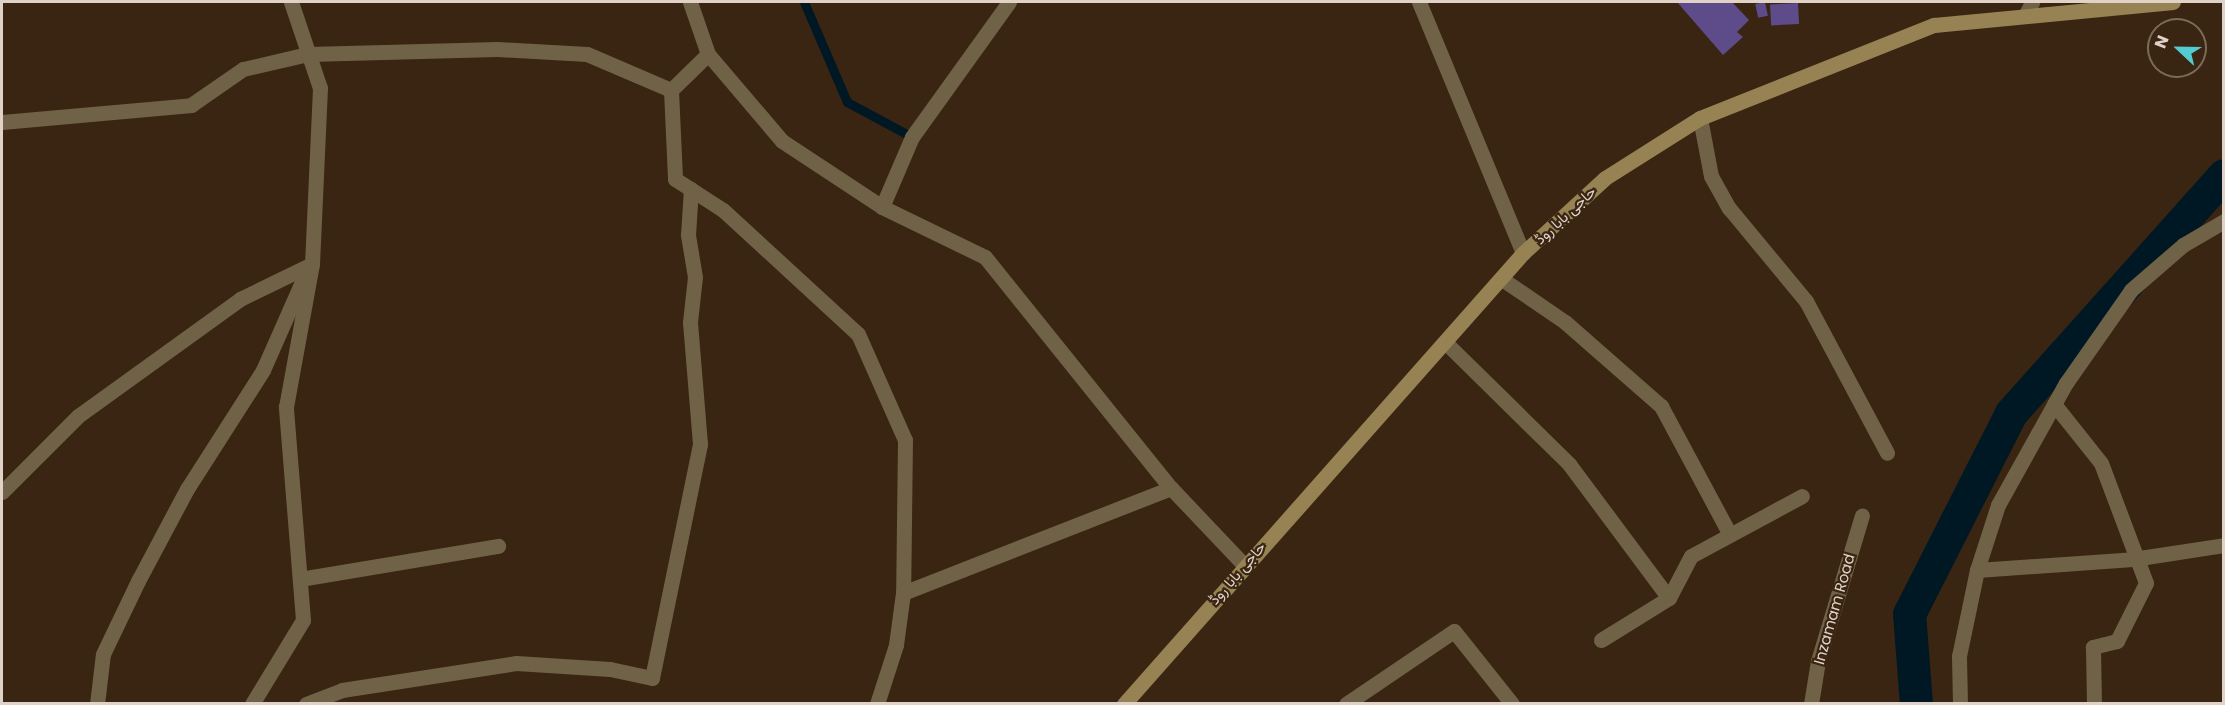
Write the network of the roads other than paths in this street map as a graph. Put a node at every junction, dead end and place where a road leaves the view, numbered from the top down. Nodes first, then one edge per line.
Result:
1 (291, 2) edge
2 (690, 2) edge
3 (1009, 2) edge
4 (1419, 2) edge
5 (2032, 2) edge
6 (2173, 2) edge
7 (2025, 16) junction
8 (308, 54) junction
9 (708, 54) junction
10 (671, 90) junction
11 (1700, 118) junction
12 (2, 122) edge
13 (691, 189) junction
14 (882, 207) junction
15 (2223, 221) edge
16 (1524, 253) junction
17 (312, 264) junction
18 (1502, 279) junction
19 (1446, 342) junction
20 (2054, 404) junction
21 (1887, 453) dead end
22 (1171, 488) junction
23 (2, 492) edge
24 (1802, 496) dead end
25 (1862, 515) dead end
26 (1728, 531) junction
27 (2223, 545) edge
28 (498, 546) dead end
29 (2133, 559) junction
30 (1243, 564) junction
31 (1977, 570) junction
32 (300, 579) junction
33 (903, 593) junction
34 (1669, 598) junction
35 (1601, 640) dead end
36 (97, 704) edge
37 (252, 704) edge
38 (306, 704) edge
39 (877, 704) edge
40 (1124, 704) edge
41 (1346, 704) edge
42 (1512, 704) edge
43 (1811, 704) edge
44 (1960, 704) edge
45 (2094, 704) edge

1 - 8 street
2 - 9 street
3 - 14 street
4 - 16 street
5 - 7 street
6 - 7 main road, حاجی بابا روڈ
7 - 11 main road, حاجی بابا روڈ
8 - 10 street
8 - 12 street
8 - 17 street
9 - 10 street
9 - 14 street
10 - 13 street
11 - 16 main road, حاجی بابا روڈ
11 - 21 street
13 - 33 street
13 - 38 street
14 - 22 street
15 - 20 street
16 - 18 main road, حاجی بابا روڈ
17 - 23 street
17 - 32 street
17 - 36 street
18 - 19 main road, حاجی بابا روڈ
18 - 26 street
19 - 30 main road, حاجی بابا روڈ
19 - 34 street
20 - 29 street
20 - 31 street
22 - 30 street
22 - 33 street
24 - 26 street
25 - 43 street, Inzamam Road
26 - 34 street
27 - 29 street
28 - 32 street
29 - 31 street
29 - 45 street
30 - 40 main road, حاجی بابا روڈ
31 - 44 street
32 - 37 street
33 - 39 street
34 - 35 street
41 - 42 street

